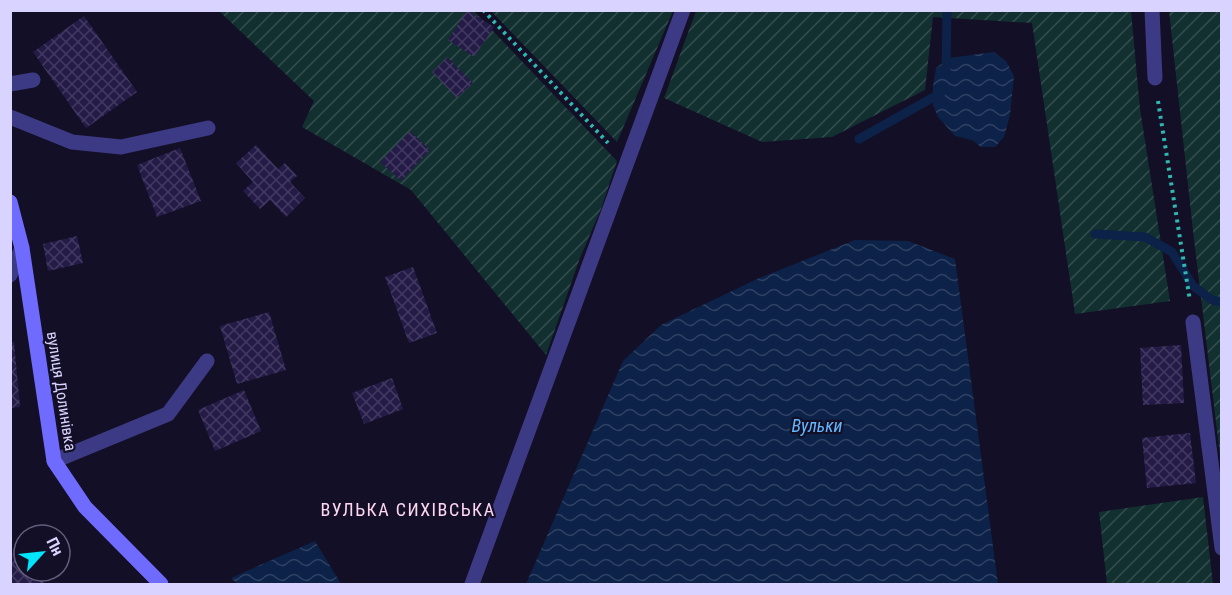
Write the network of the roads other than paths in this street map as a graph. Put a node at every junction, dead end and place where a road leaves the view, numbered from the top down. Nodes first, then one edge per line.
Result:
1 (682, 10) edge
2 (1152, 10) edge
3 (1155, 78) road end
4 (33, 80) dead end
5 (10, 84) edge
6 (10, 117) edge
7 (208, 128) dead end
8 (10, 202) edge
9 (22, 248) junction
10 (10, 275) edge
11 (1193, 322) road end
12 (207, 361) dead end
13 (54, 460) junction
14 (1221, 548) edge
15 (161, 585) edge
16 (472, 585) edge

1 - 16 lane
2 - 3 lane
4 - 5 lane
6 - 7 lane
8 - 9 street, вулиця Долинівка
9 - 10 lane
9 - 13 street, вулиця Долинівка
11 - 14 lane
12 - 13 lane
13 - 15 street, вулиця Долинівка

